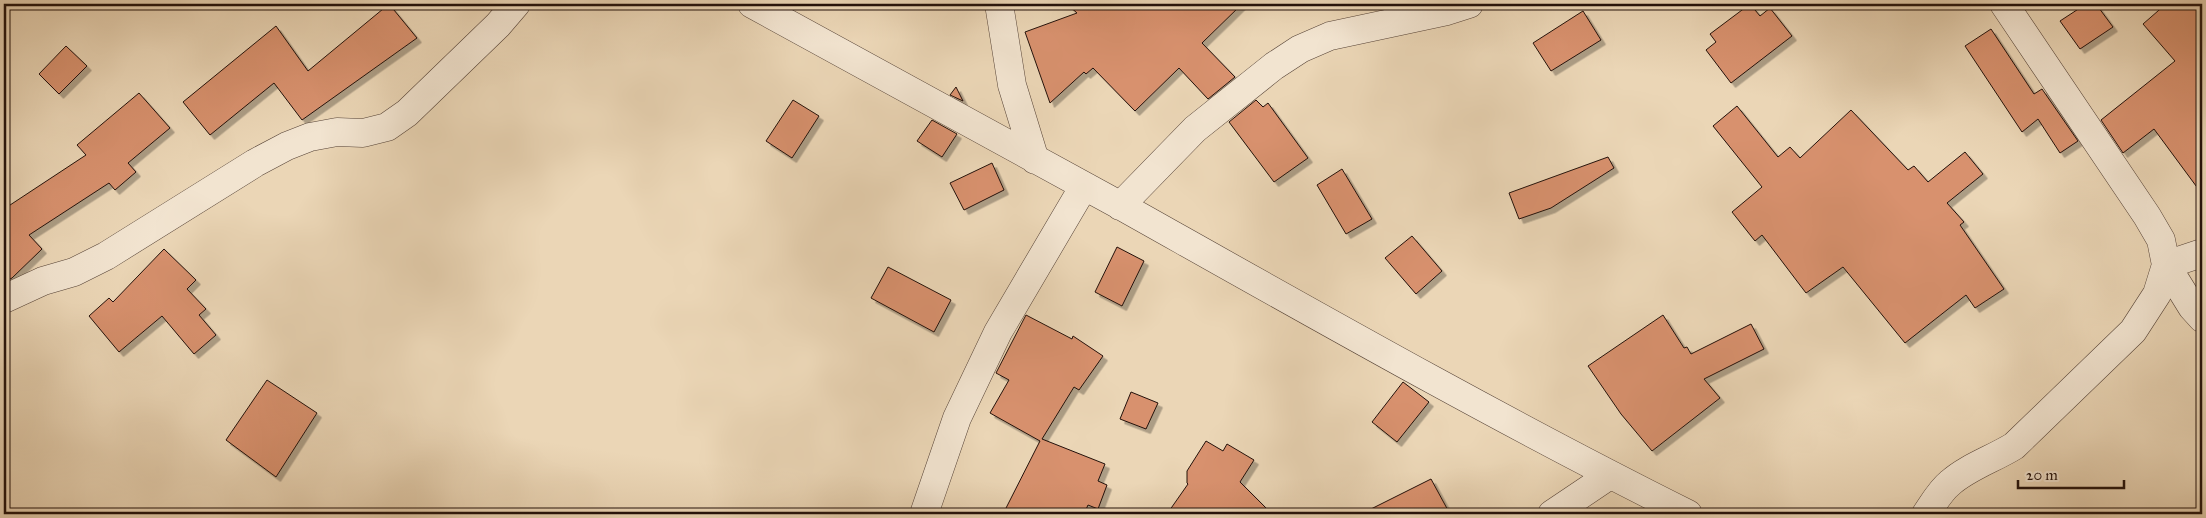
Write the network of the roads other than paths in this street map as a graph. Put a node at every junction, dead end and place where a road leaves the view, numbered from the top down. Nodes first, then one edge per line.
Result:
1 (516, 4) edge
2 (752, 4) edge
3 (999, 4) edge
4 (1469, 4) edge
5 (2004, 4) edge
6 (1035, 160) junction
7 (1084, 186) junction
8 (1120, 206) junction
9 (2202, 253) edge
10 (2166, 265) junction
11 (4, 299) edge
12 (2202, 318) edge
13 (1610, 475) junction
14 (924, 514) edge
15 (1552, 514) edge
16 (1688, 514) edge
17 (1926, 514) edge

1 - 11 street
2 - 6 street
3 - 6 street
4 - 8 street
5 - 10 street
6 - 7 street
7 - 8 street
7 - 14 street
8 - 13 street
9 - 10 street
10 - 12 street
10 - 17 street
13 - 15 street
13 - 16 street

